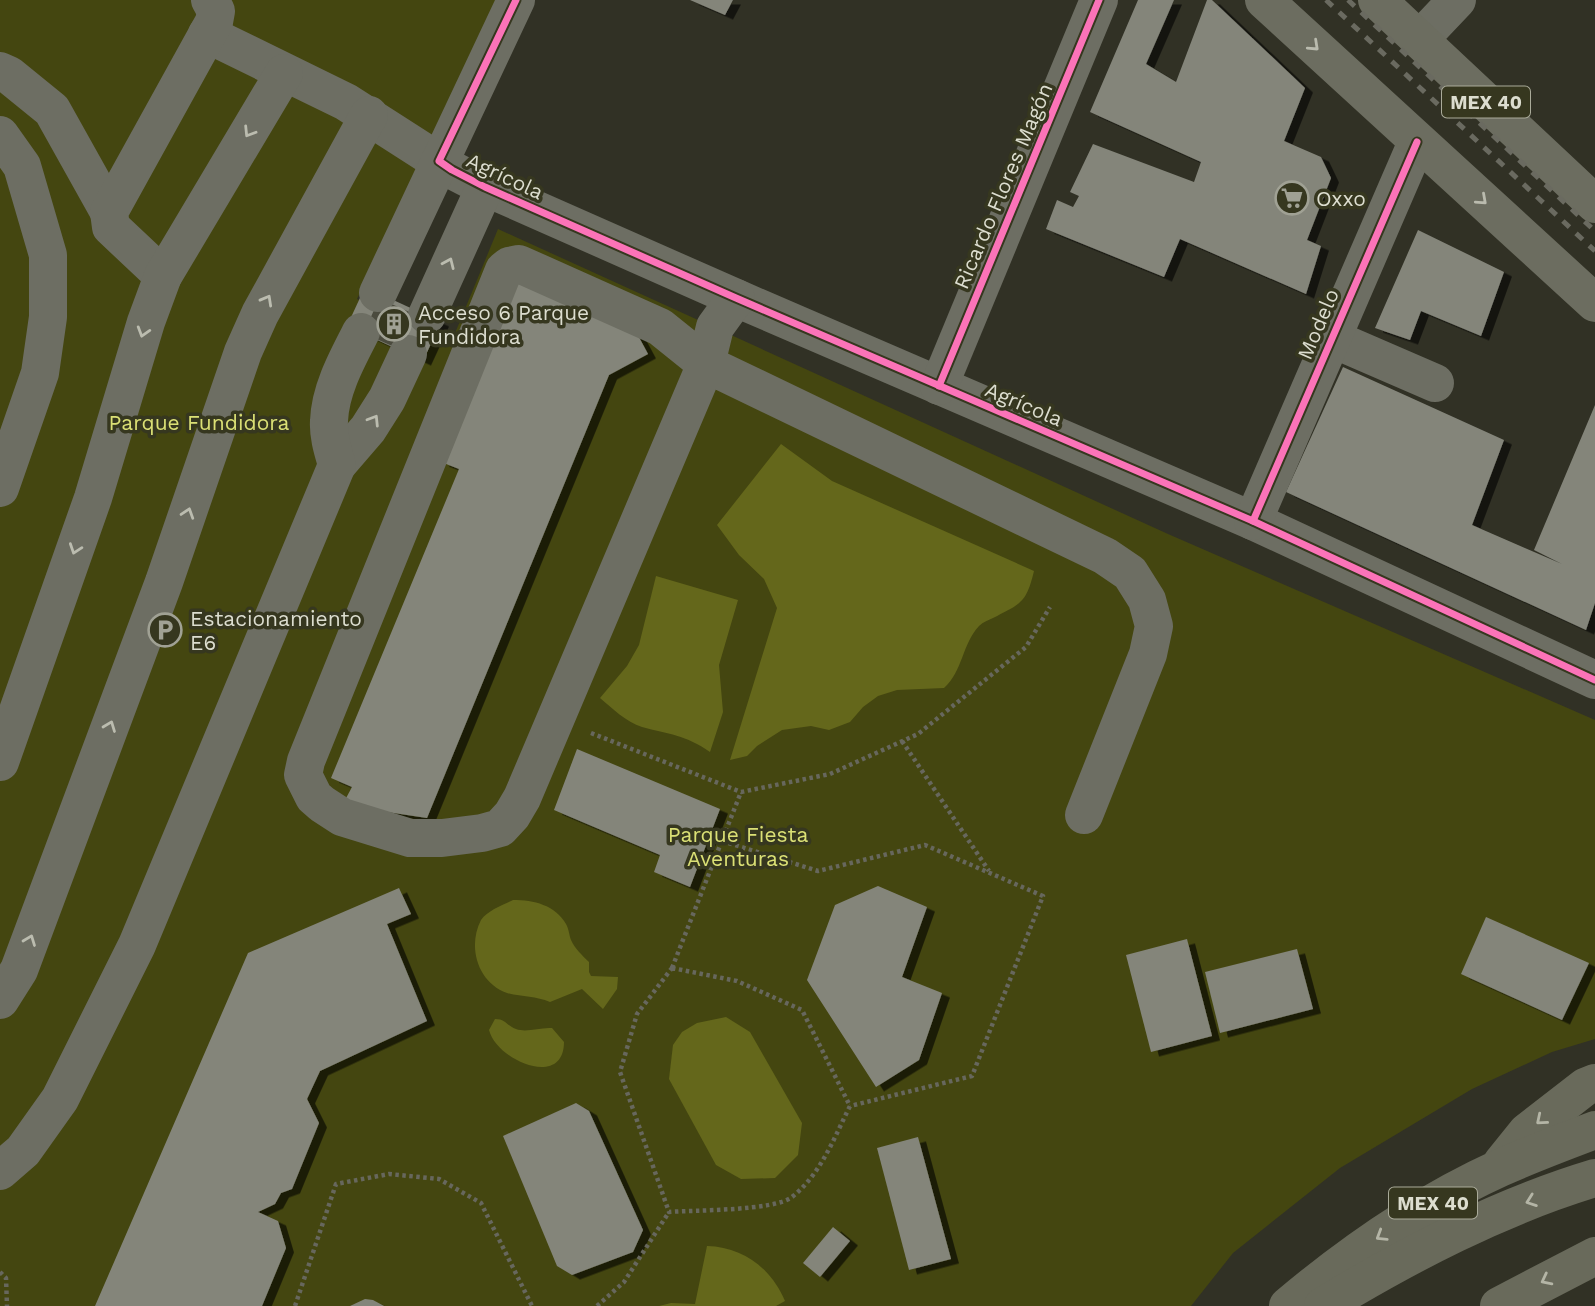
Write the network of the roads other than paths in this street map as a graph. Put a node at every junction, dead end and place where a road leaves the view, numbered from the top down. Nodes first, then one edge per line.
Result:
1 (516, 0) edge
2 (1100, 0) edge
3 (1264, 0) edge
4 (1377, 0) edge
5 (1457, 0) edge
6 (209, 17) edge
7 (1420, 39) junction
8 (0, 71) edge
9 (284, 73) junction
10 (369, 115) junction
11 (0, 135) edge
12 (1417, 142) junction
13 (458, 173) junction
14 (1595, 204) edge
15 (109, 212) junction
16 (163, 276) junction
17 (736, 299) junction
18 (1595, 303) edge
19 (1331, 338) junction
20 (383, 342) tunnel mouth
21 (706, 364) junction
22 (1435, 383) dead end
23 (939, 386) junction
24 (0, 488) edge
25 (1253, 521) junction
26 (1595, 680) edge
27 (0, 762) edge
28 (1084, 815) dead end
29 (0, 1000) edge
30 (1595, 1083) edge
31 (1595, 1130) edge
32 (1498, 1169) junction
33 (0, 1171) edge
34 (1595, 1178) edge
35 (1595, 1256) edge
36 (1288, 1306) edge
37 (1324, 1306) edge
38 (1499, 1306) edge

1 - 13 street
2 - 23 street, Ricardo Flores Magón
3 -> 12 main road
4 - 7 main road, MEX 40
5 - 7 street
6 - 9 street, Agrícola
6 - 15 street
7 - 14 main road, MEX 40
8 - 15 street
9 - 10 street, Agrícola
9 -> 16 street
10 - 13 street, Agrícola
29 -> 10 street
11 - 24 street
12 -> 18 main road
12 - 19 street, Modelo
13 -> 13 street
13 - 17 street, Agrícola
15 - 16 street
16 -> 27 street
17 - 21 street
17 - 23 street, Agrícola
19 - 22 street
19 - 25 street, Modelo
20 - 33 street
21 - 21 street
21 - 28 street
23 - 25 street, Agrícola
25 - 26 street, Agrícola
30 -> 32 highway
31 - 32 highway, MEX 40
32 -> 36 highway, MEX 40
34 -> 37 highway
35 -> 38 highway

